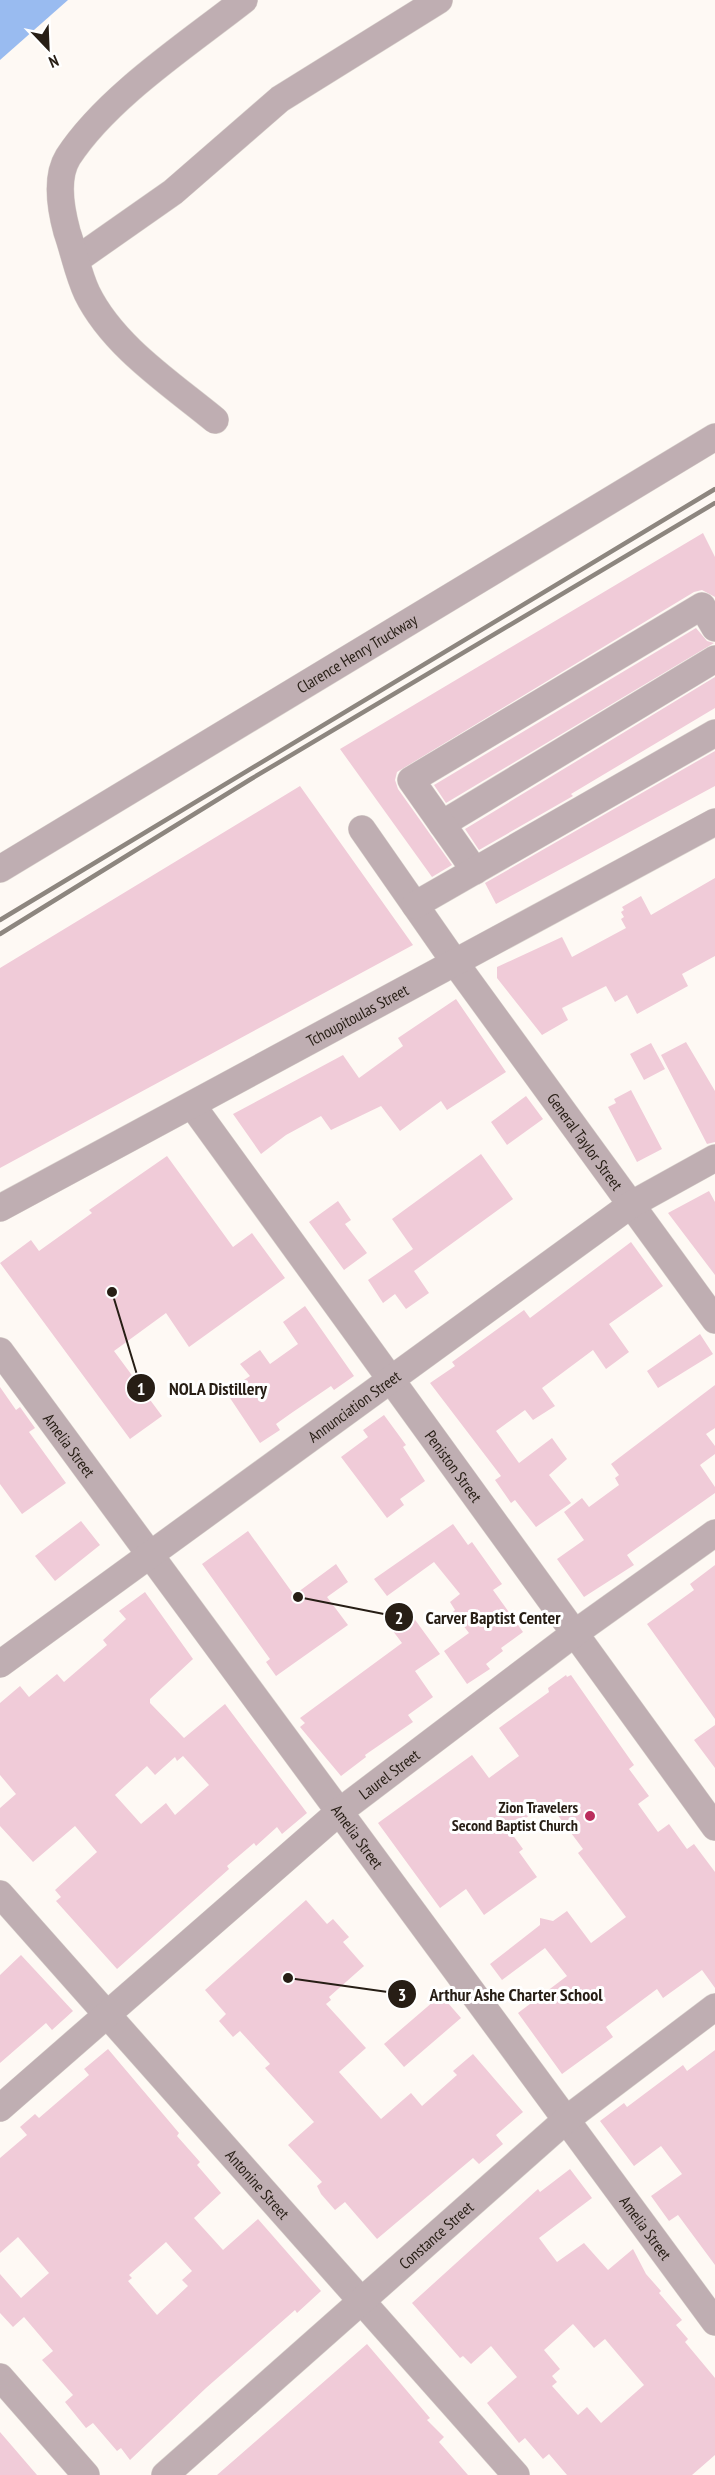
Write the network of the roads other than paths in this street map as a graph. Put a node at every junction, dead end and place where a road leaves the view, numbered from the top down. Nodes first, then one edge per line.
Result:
1 (244, 0) edge
2 (439, 0) edge
3 (76, 260) junction
4 (215, 420) dead end
5 (715, 437) edge
6 (715, 628) edge
7 (715, 658) edge
8 (715, 733) edge
9 (715, 822) edge
10 (442, 824) junction
11 (362, 829) dead end
12 (0, 868) edge
13 (475, 871) junction
14 (415, 905) junction
15 (456, 964) junction
16 (192, 1105) junction
17 (715, 1158) edge
18 (632, 1204) junction
19 (0, 1208) edge
20 (715, 1320) edge
21 (0, 1351) edge
22 (390, 1380) junction
23 (715, 1533) edge
24 (147, 1555) junction
25 (575, 1633) junction
26 (0, 1664) edge
27 (339, 1812) junction
28 (715, 1827) edge
29 (0, 1894) edge
30 (715, 2007) edge
31 (107, 2015) junction
32 (0, 2108) edge
33 (567, 2119) junction
34 (361, 2301) junction
35 (715, 2322) edge
36 (0, 2377) edge
37 (86, 2475) edge
38 (165, 2475) edge
39 (516, 2475) edge

1 - 3 street
2 - 3 street
3 - 4 street
5 - 12 street, Clarence Henry Truckway
6 - 10 street
7 - 10 street
8 - 13 street
9 - 15 street, Tchoupitoulas Street
10 - 13 street
11 - 14 street, General Taylor Street
13 - 14 street
14 - 15 street, General Taylor Street
15 - 16 street, Tchoupitoulas Street
15 - 18 street, General Taylor Street
16 - 19 street, Tchoupitoulas Street
16 - 22 street, Peniston Street
17 - 18 street, Annunciation Street
18 - 20 street, General Taylor Street
18 - 22 street, Annunciation Street
21 - 24 street, Amelia Street
22 - 24 street, Annunciation Street
22 - 25 street, Peniston Street
23 - 25 street, Laurel Street
24 - 26 street, Annunciation Street
24 - 27 street, Amelia Street
25 - 27 street, Laurel Street
25 - 28 street, Peniston Street
27 - 31 street, Laurel Street
27 - 33 street, Amelia Street
29 - 31 street, Antonine Street
30 - 33 street, Constance Street
31 - 32 street, Laurel Street
31 - 34 street, Antonine Street
33 - 34 street, Constance Street
33 - 35 street, Amelia Street
34 - 38 street, Constance Street
34 - 39 street, Antonine Street
36 - 37 street

